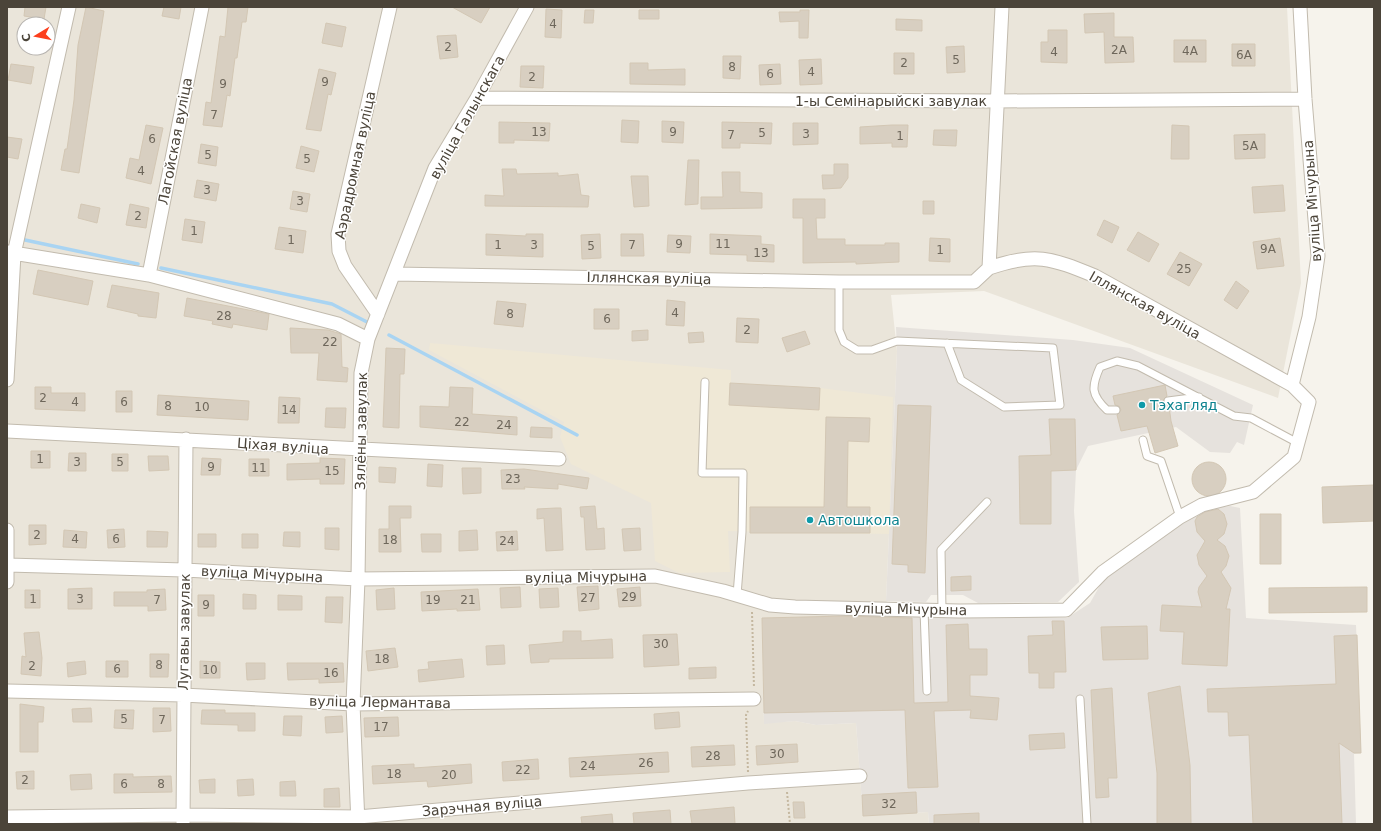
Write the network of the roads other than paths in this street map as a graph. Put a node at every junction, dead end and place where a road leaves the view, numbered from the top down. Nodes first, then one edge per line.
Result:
1 (69, 7) edge
2 (202, 7) edge
3 (390, 7) edge
4 (527, 7) edge
5 (1002, 7) edge
6 (1300, 7) edge
7 (477, 98) junction
8 (1305, 99) junction
9 (997, 101) junction
10 (11, 253) edge
11 (989, 268) junction
12 (394, 274) junction
13 (149, 275) junction
14 (839, 282) junction
15 (378, 314) junction
16 (368, 339) junction
17 (947, 343) junction
18 (7, 377) edge
19 (7, 380) edge
20 (705, 382) dead end
21 (1292, 385) junction
22 (1200, 397) junction
23 (1168, 400) dead end
24 (1116, 410) dead end
25 (7, 431) edge
26 (186, 439) junction
27 (1143, 440) dead end
28 (1298, 443) junction
29 (360, 451) junction
30 (559, 459) dead end
31 (987, 502) dead end
32 (1180, 517) junction
33 (7, 530) edge
34 (8, 566) edge
35 (184, 570) junction
36 (358, 579) junction
37 (7, 582) edge
38 (737, 596) junction
39 (924, 610) junction
40 (942, 610) junction
41 (7, 690) edge
42 (927, 690) dead end
43 (183, 695) junction
44 (1080, 699) dead end
45 (754, 700) dead end
46 (353, 704) junction
47 (860, 776) dead end
48 (7, 817) edge
49 (183, 820) edge
50 (358, 821) edge
51 (1087, 824) edge

1 - 10 street
2 - 13 street, Лагойская вуліца
3 - 15 street, Аэрадромная вуліца
4 - 7 street, вуліца Галынскага
5 - 9 street
6 - 8 street, вуліца Мічурына
7 - 9 street, 1-ы Семінарыйскі завулак
7 - 12 street, вуліца Галынскага
8 - 9 street, 1-ы Семінарыйскі завулак
8 - 21 street, вуліца Мічурына
9 - 11 street
10 - 13 street
10 - 18 street
11 - 14 street, Іллянская вуліца
11 - 21 street, Іллянская вуліца
12 - 14 street, Іллянская вуліца
12 - 15 street
13 - 16 street
14 - 17 lane
15 - 16 street
16 - 29 street, Зялёны завулак
17 - 17 lane
18 - 19 street
20 - 38 lane
21 - 28 street, вуліца Мічурына
22 - 23 lane
22 - 24 lane
22 - 28 lane
25 - 26 street, Ціхая вуліца
26 - 29 street, Ціхая вуліца
26 - 35 street, Лугавы завулак
27 - 32 lane
28 - 32 street, вуліца Мічурына
29 - 30 street, Ціхая вуліца
29 - 36 street, Зялёны завулак
31 - 40 lane
32 - 40 street, вуліца Мічурына
33 - 34 street
34 - 35 street, вуліца Мічурына
34 - 37 street
35 - 36 street, вуліца Мічурына
35 - 43 street, Лугавы завулак
36 - 38 street, вуліца Мічурына
36 - 46 street, Зялёны завулак
38 - 39 street, вуліца Мічурына
39 - 40 street, вуліца Мічурына
39 - 42 lane
41 - 43 street, вуліца Лермантава
43 - 46 street, вуліца Лермантава
43 - 49 street, Лугавы завулак
44 - 51 lane
45 - 46 street, вуліца Лермантава
46 - 50 street, Зялёны завулак
47 - 50 street, Зарэчная вуліца
48 - 49 street, Зарэчная вуліца
49 - 50 street, Зарэчная вуліца

